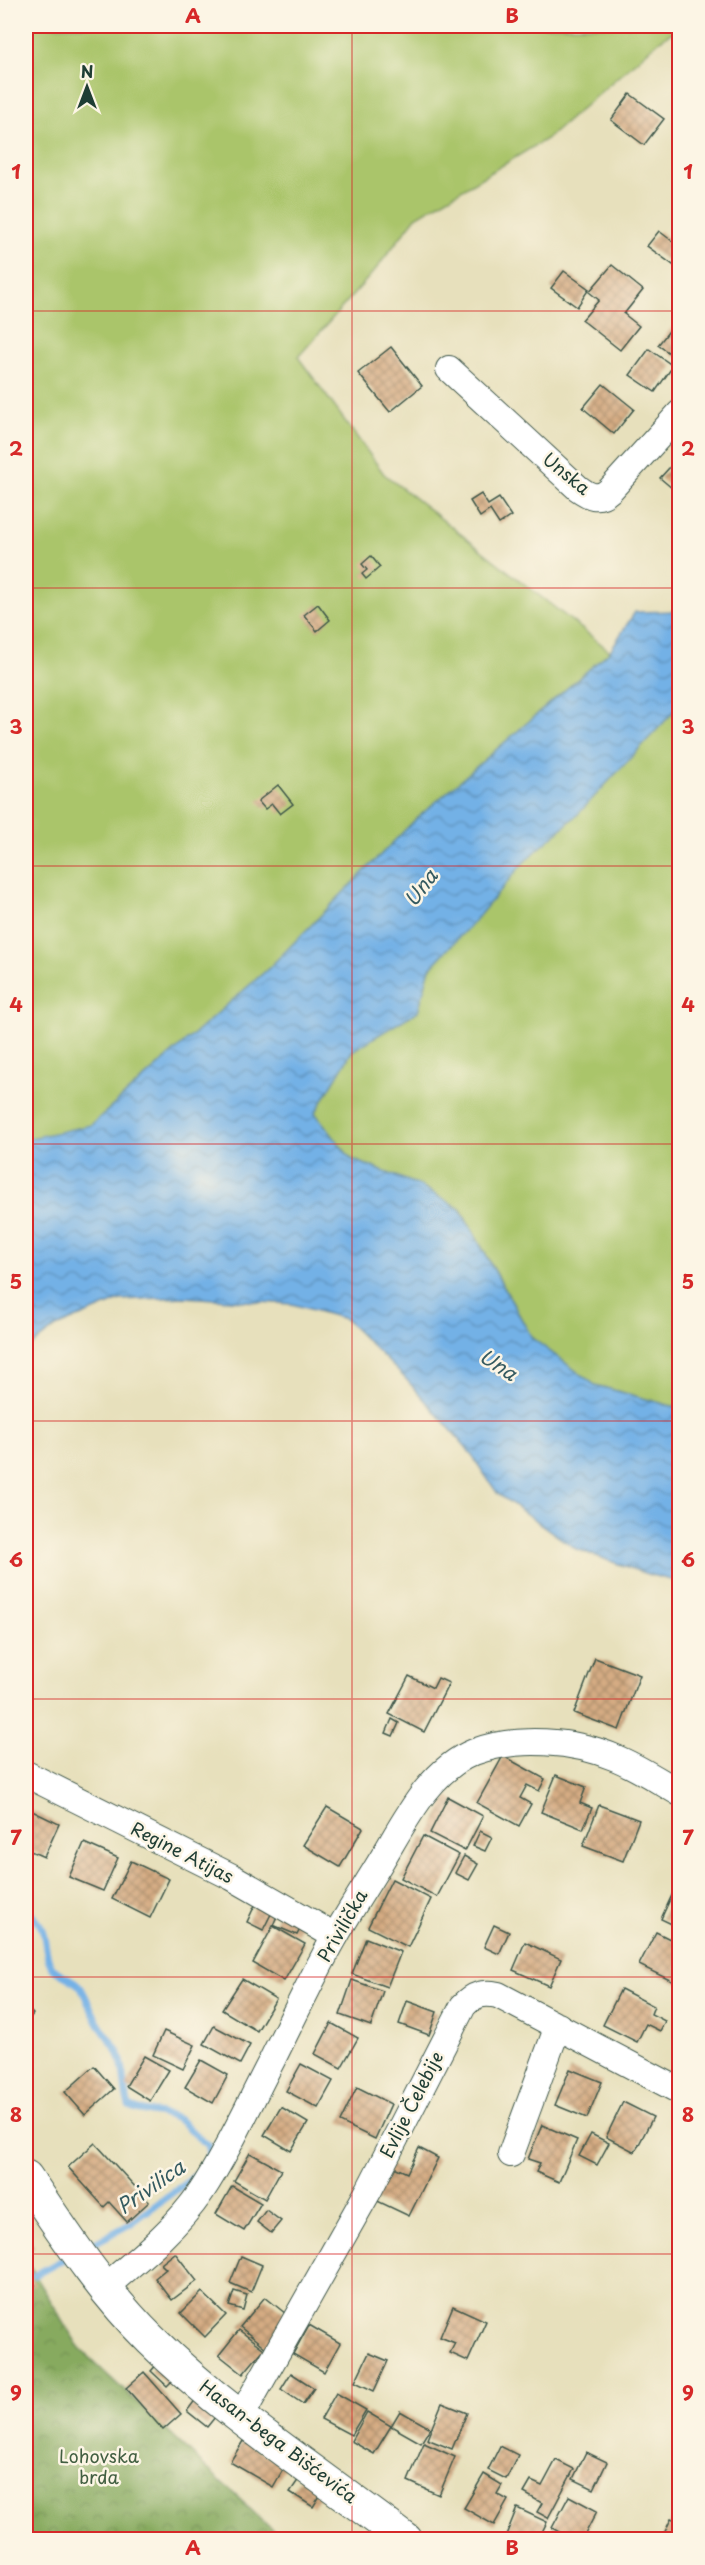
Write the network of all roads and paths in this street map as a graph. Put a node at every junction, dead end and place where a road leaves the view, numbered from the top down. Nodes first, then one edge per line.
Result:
1 (449, 369) dead end
2 (680, 413) edge
3 (26, 1774) edge
4 (680, 1793) edge
5 (335, 1936) junction
6 (558, 2026) junction
7 (680, 2091) edge
8 (512, 2154) dead end
9 (26, 2176) edge
10 (104, 2288) junction
11 (240, 2418) junction
12 (406, 2540) edge

1 - 2 street, Unska
3 - 5 street, Regine Atijas
4 - 5 street, Privilička
5 - 10 street, Privilička
6 - 7 street, Evlije Čelebije
6 - 8 street
6 - 11 street, Evlije Čelebije
9 - 10 street, Hasan-bega Bišćevića
10 - 11 street, Hasan-bega Bišćevića
11 - 12 street, Hasan-bega Bišćevića

